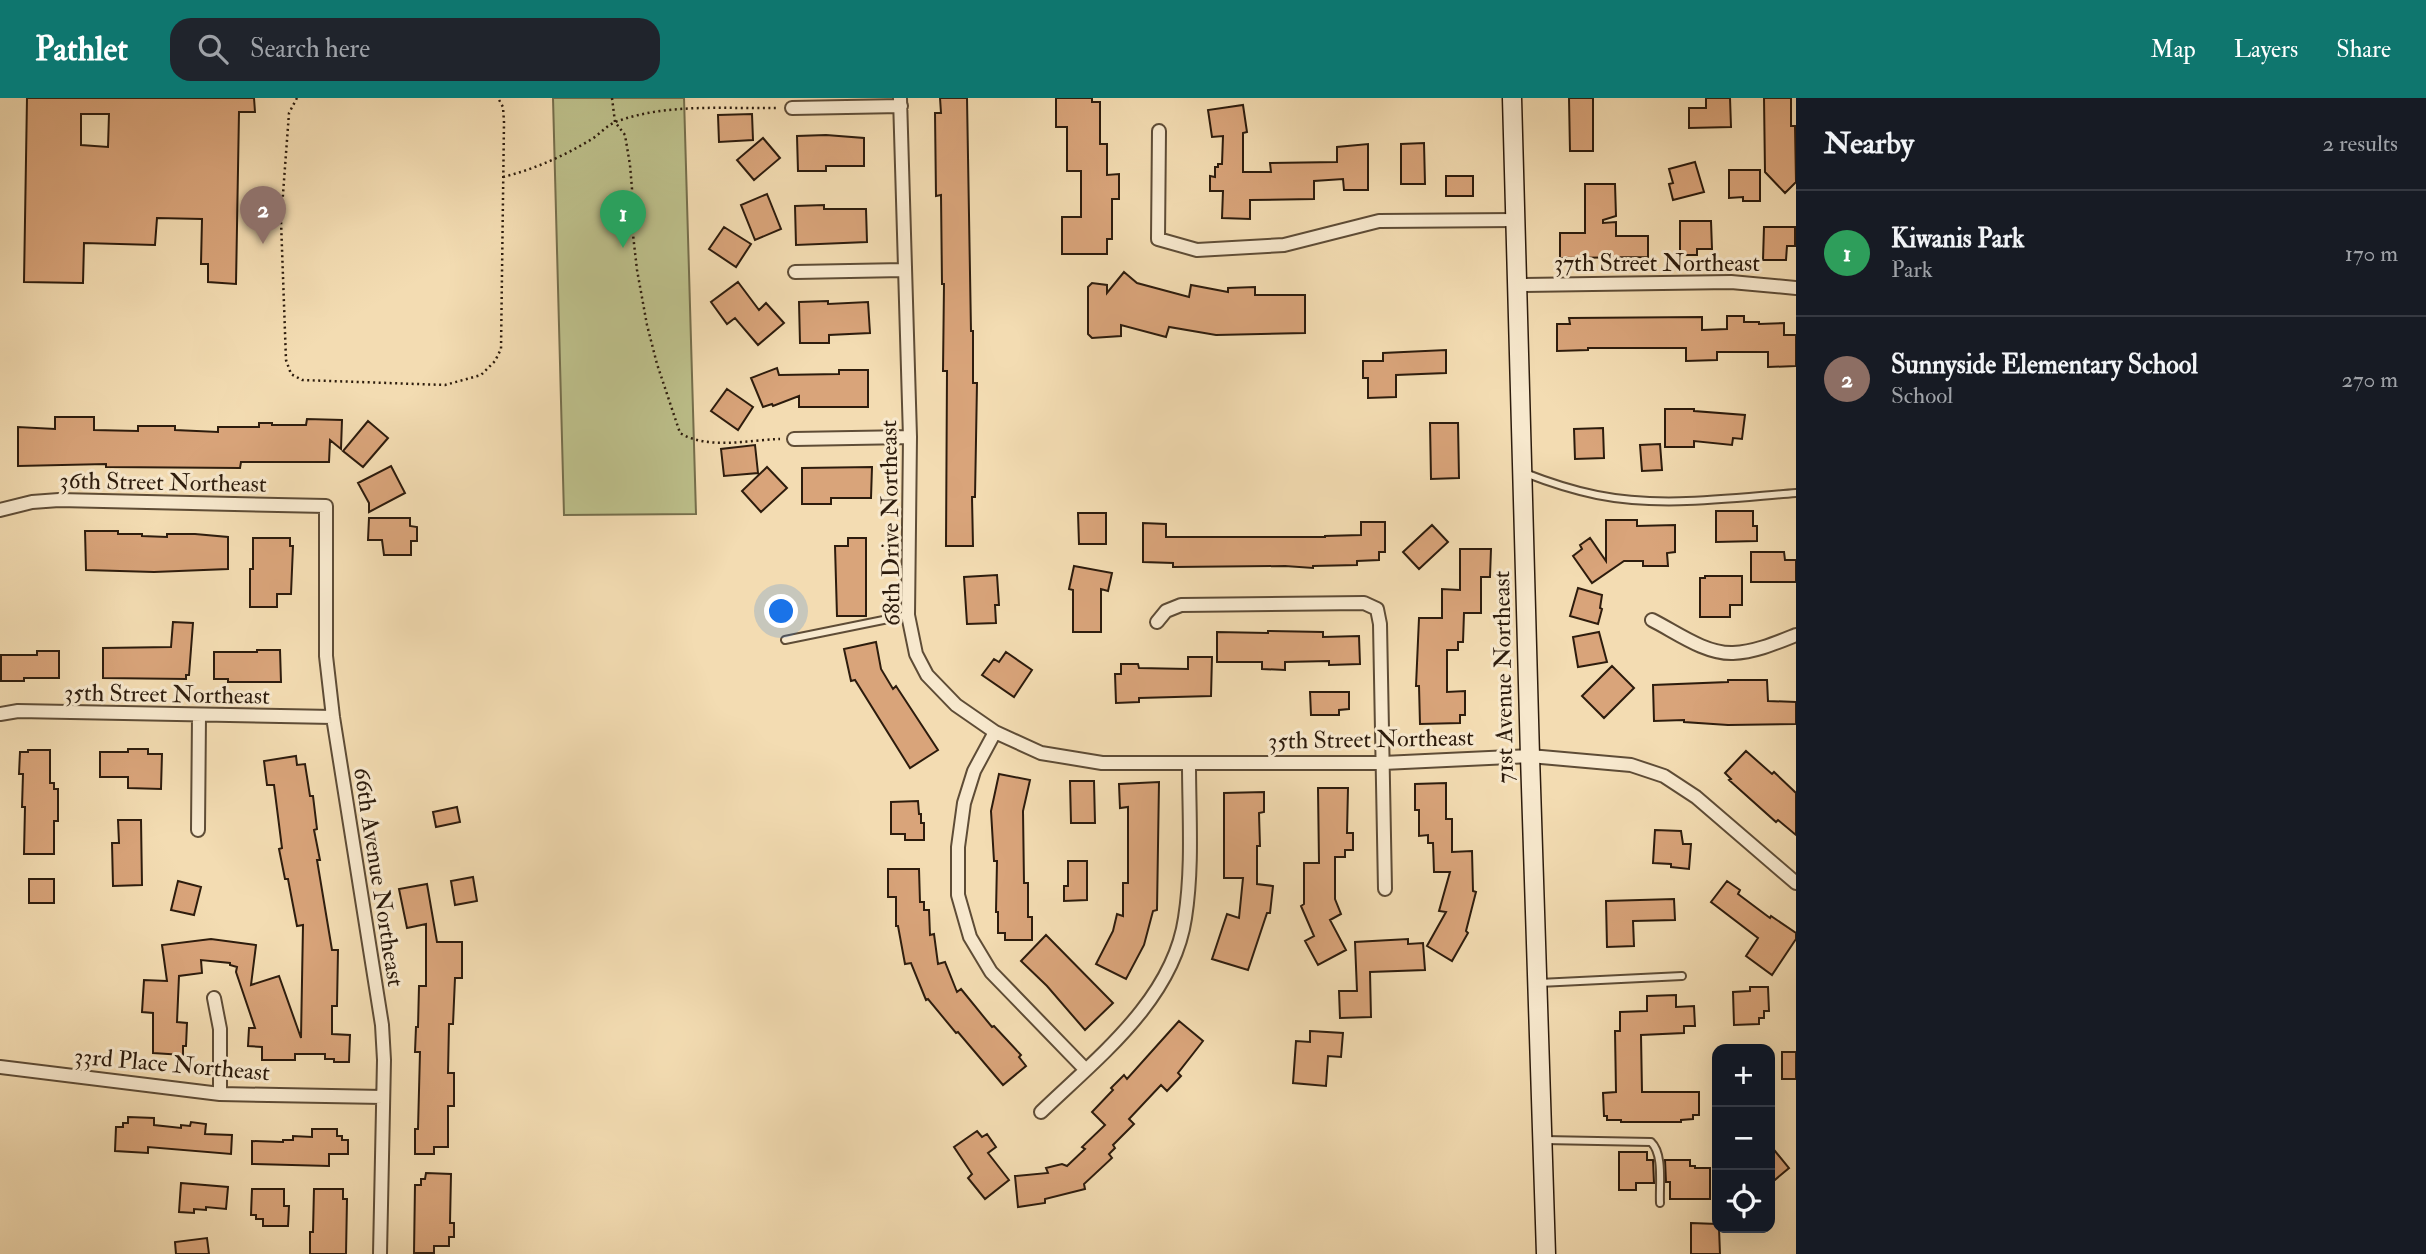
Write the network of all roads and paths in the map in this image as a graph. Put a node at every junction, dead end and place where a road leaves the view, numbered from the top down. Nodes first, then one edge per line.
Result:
1 (298, 98) edge
2 (498, 98) edge
3 (612, 98) edge
4 (1512, 98) edge
5 (900, 102) edge
6 (792, 108) joint
7 (615, 122) junction
8 (1159, 131) dead end
9 (503, 177) junction
10 (1516, 220) junction
11 (904, 270) junction
12 (795, 272) dead end
13 (1518, 285) junction
14 (1796, 288) edge
15 (910, 437) junction
16 (794, 439) joint
17 (1523, 473) junction
18 (1796, 493) edge
19 (326, 506) joint
20 (0, 510) edge
21 (908, 615) junction
22 (1652, 620) dead end
23 (1157, 622) dead end
24 (1796, 635) edge
25 (785, 640) dead end
26 (0, 714) edge
27 (199, 716) junction
28 (333, 717) junction
29 (995, 732) junction
30 (1530, 756) junction
31 (1189, 763) junction
32 (1383, 763) junction
33 (198, 830) dead end
34 (1796, 883) edge
35 (1385, 889) dead end
36 (1682, 976) dead end
37 (1537, 983) junction
38 (214, 998) dead end
39 (0, 1067) edge
40 (1085, 1069) junction
41 (220, 1094) junction
42 (383, 1097) junction
43 (1041, 1112) dead end
44 (1542, 1140) junction
45 (1660, 1203) dead end
46 (380, 1254) edge
47 (1546, 1254) edge

1 - 9 path
2 - 9 path
3 - 7 path
4 - 10 street, 71st Avenue Northeast
5 - 6 street
5 - 11 street, 68th Drive Northeast
6 - 7 path
7 - 9 path
7 - 16 path
8 - 10 street
10 - 13 street, 71st Avenue Northeast
11 - 12 street
11 - 15 street, 68th Drive Northeast
13 - 14 street, 37th Street Northeast
13 - 17 street, 71st Avenue Northeast
15 - 16 street
15 - 21 street, 68th Drive Northeast
17 - 18 lane
17 - 30 street, 71st Avenue Northeast
19 - 20 street, 36th Street Northeast
19 - 28 street, 66th Avenue Northeast
21 - 25 lane
21 - 29 street, 68th Drive Northeast
22 - 24 street
23 - 32 street
26 - 27 street, 35th Street Northeast
27 - 28 street, 35th Street Northeast
27 - 33 street
28 - 42 street, 66th Avenue Northeast
29 - 31 street, 35th Street Northeast
29 - 40 street
30 - 32 street, 35th Street Northeast
30 - 34 street, 35th Street Northeast
30 - 37 street, 71st Avenue Northeast
31 - 32 street, 35th Street Northeast
31 - 40 street
32 - 35 street
36 - 37 lane
37 - 44 street, 71st Avenue Northeast
38 - 41 street
39 - 41 street, 33rd Place Northeast
40 - 43 street
41 - 42 street, 33rd Place Northeast
42 - 46 street, 66th Avenue Northeast
44 - 45 lane
44 - 47 street, 71st Avenue Northeast

